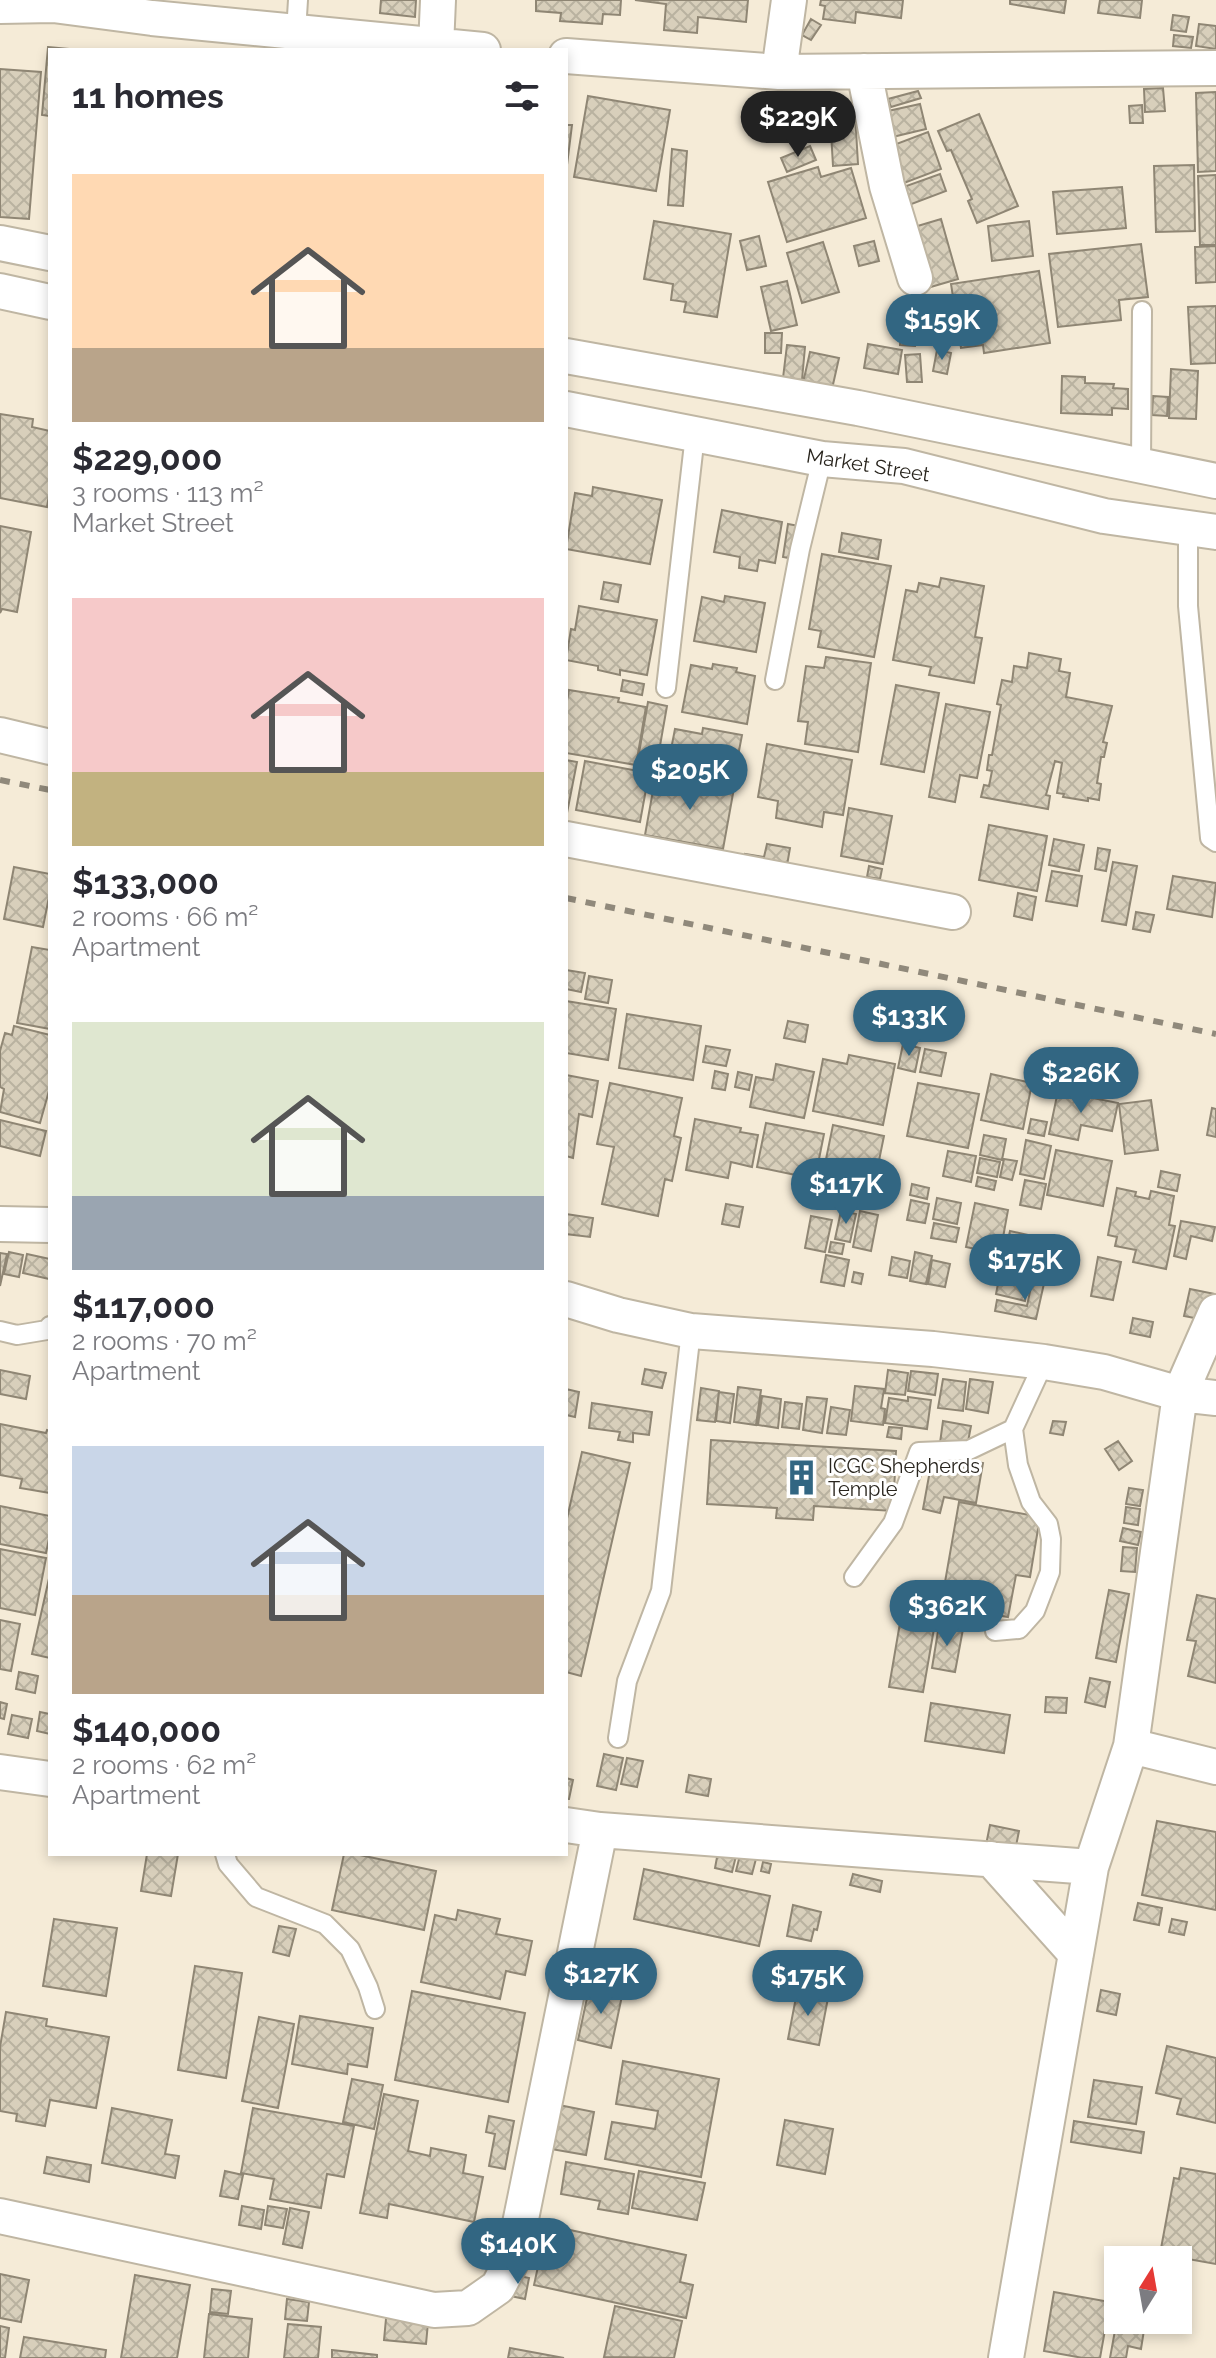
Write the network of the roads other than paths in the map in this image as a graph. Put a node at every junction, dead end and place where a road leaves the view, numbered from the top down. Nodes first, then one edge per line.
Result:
1 (438, 0) edge
2 (789, 0) edge
3 (0, 6) edge
4 (297, 16) edge
5 (436, 47) junction
6 (452, 48) edge
7 (568, 56) edge
8 (1216, 68) edge
9 (864, 71) junction
10 (779, 72) junction
11 (0, 243) edge
12 (48, 253) edge
13 (915, 278) dead end
14 (0, 291) edge
15 (48, 302) edge
16 (1142, 311) dead end
17 (568, 356) edge
18 (568, 415) edge
19 (695, 435) junction
20 (822, 459) junction
21 (1141, 466) junction
22 (1216, 481) edge
23 (1202, 531) edge
24 (775, 680) dead end
25 (666, 688) dead end
26 (0, 735) edge
27 (48, 747) edge
28 (568, 839) edge
29 (1216, 842) edge
30 (953, 912) dead end
31 (0, 1224) edge
32 (48, 1225) edge
33 (568, 1300) edge
34 (1216, 1312) edge
35 (48, 1329) edge
36 (0, 1331) edge
37 (691, 1331) junction
38 (1044, 1362) junction
39 (1180, 1394) junction
40 (1216, 1398) edge
41 (1013, 1429) junction
42 (854, 1577) dead end
43 (995, 1631) dead end
44 (618, 1738) dead end
45 (1131, 1746) junction
46 (1216, 1767) edge
47 (0, 1772) edge
48 (48, 1779) edge
49 (568, 1825) edge
50 (600, 1830) junction
51 (226, 1856) edge
52 (991, 1859) junction
53 (1091, 1867) junction
54 (1076, 1954) junction
55 (375, 2009) dead end
56 (0, 2216) edge
57 (1006, 2358) edge

1 - 5 street
2 - 10 street
3 - 4 street
4 - 5 street
5 - 6 street
7 - 10 street
8 - 9 street
9 - 10 street
9 - 13 street
11 - 12 street
14 - 15 street
16 - 21 lane
17 - 21 street
18 - 19 street, Market Street
19 - 20 street, Market Street
19 - 25 lane
20 - 23 street, Market Street
20 - 24 lane
21 - 22 street
23 - 29 lane
26 - 27 street
28 - 30 street
31 - 32 street
33 - 37 street
34 - 39 street
35 - 36 lane
37 - 38 street
37 - 44 lane
38 - 39 street
38 - 41 lane
39 - 40 street
39 - 45 street
41 - 42 lane
41 - 43 lane
45 - 46 street
45 - 53 street
47 - 48 street
49 - 50 street
50 - 52 street
50 - 56 street
51 - 55 lane
52 - 53 street
52 - 54 street
53 - 54 street
54 - 57 street

